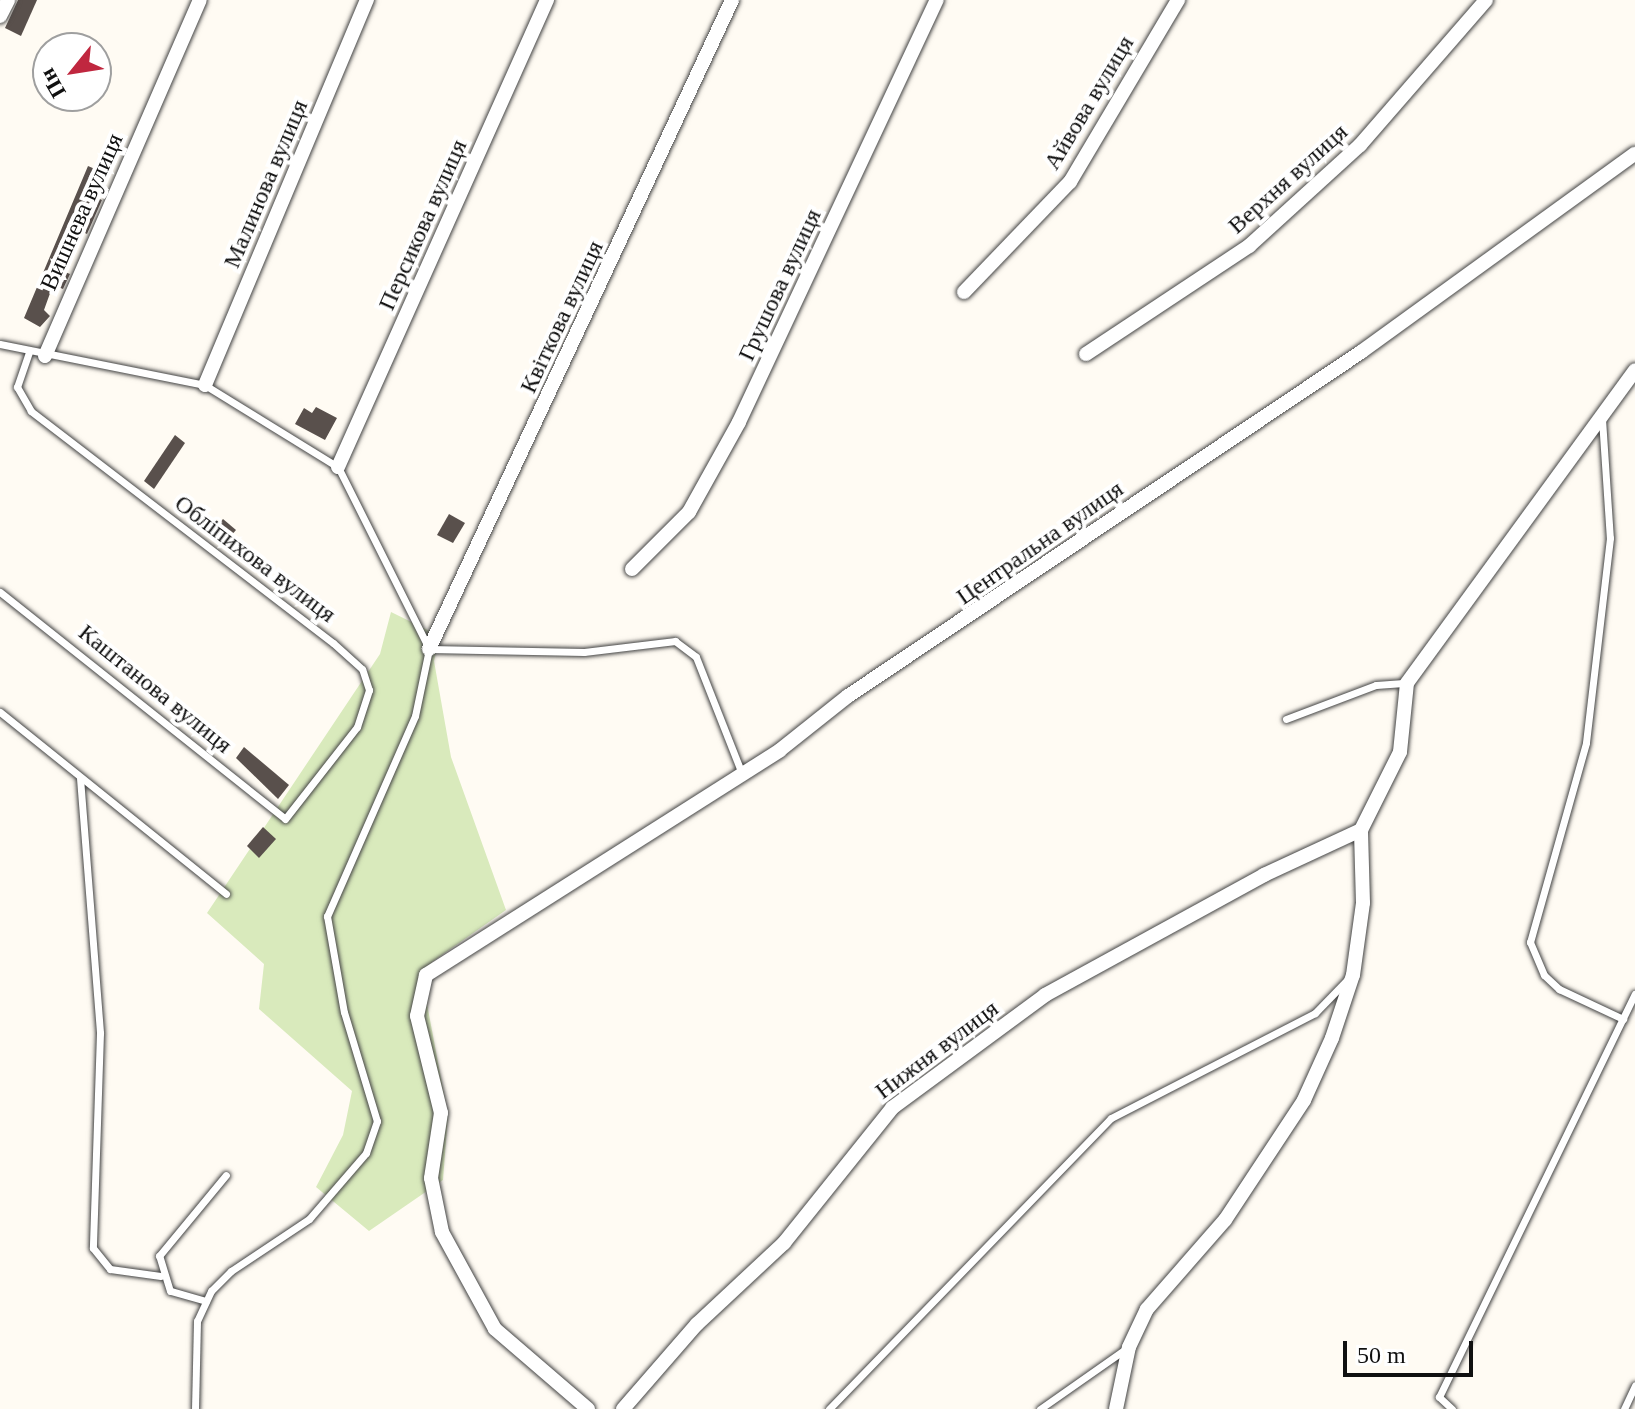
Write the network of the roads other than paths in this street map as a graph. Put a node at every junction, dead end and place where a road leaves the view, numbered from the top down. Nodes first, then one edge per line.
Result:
1 (8, 0) edge
2 (200, 0) edge
3 (367, 0) edge
4 (547, 0) edge
5 (732, 0) edge
6 (937, 0) edge
7 (1178, 0) edge
8 (1486, 0) edge
9 (0, 16) edge
10 (1635, 154) edge
11 (964, 292) dead end
12 (0, 344) edge
13 (29, 353) junction
14 (1086, 354) dead end
15 (45, 356) junction
16 (1635, 370) edge
17 (205, 385) junction
18 (1602, 419) junction
19 (338, 467) junction
20 (632, 569) dead end
21 (0, 592) edge
22 (429, 649) junction
23 (1407, 683) junction
24 (0, 712) edge
25 (1286, 719) dead end
26 (9, 720) junction
27 (0, 729) edge
28 (742, 774) junction
29 (80, 778) junction
30 (285, 819) joint
31 (1361, 830) junction
32 (226, 894) dead end
33 (1353, 975) junction
34 (1635, 994) edge
35 (1623, 1019) junction
36 (226, 1175) dead end
37 (161, 1276) junction
38 (206, 1301) junction
39 (1129, 1347) junction
40 (1635, 1385) edge
41 (195, 1409) edge
42 (588, 1409) edge
43 (623, 1409) edge
44 (829, 1409) edge
45 (1040, 1409) edge
46 (1116, 1409) edge
47 (1452, 1409) edge
48 (1624, 1409) edge

1 - 9 street
2 - 15 street, Вишнева вулиця
3 - 17 street, Малинова вулиця
4 - 19 street, Персикова вулиця
5 - 22 street, Квіткова вулиця
6 - 20 street, Грушова вулиця
7 - 11 street, Айвова вулиця
8 - 14 street, Верхня вулиця
10 - 28 street, Центральна вулиця
12 - 13 lane
13 - 15 lane
13 - 30 lane, Обліпихова вулиця
15 - 17 lane
16 - 18 street
17 - 19 lane
18 - 23 street
18 - 35 lane
19 - 22 lane
21 - 30 lane, Каштанова вулиця
22 - 28 lane
22 - 38 lane
23 - 25 lane
23 - 31 street
24 - 26 lane
26 - 27 lane
26 - 29 lane
28 - 42 street, Центральна вулиця
29 - 32 lane
29 - 37 lane
31 - 33 street
31 - 43 street, Нижня вулиця
33 - 39 street
33 - 44 lane
34 - 35 lane
35 - 47 lane
36 - 37 lane
37 - 38 lane
38 - 41 lane
39 - 45 lane
39 - 46 street
40 - 48 lane

